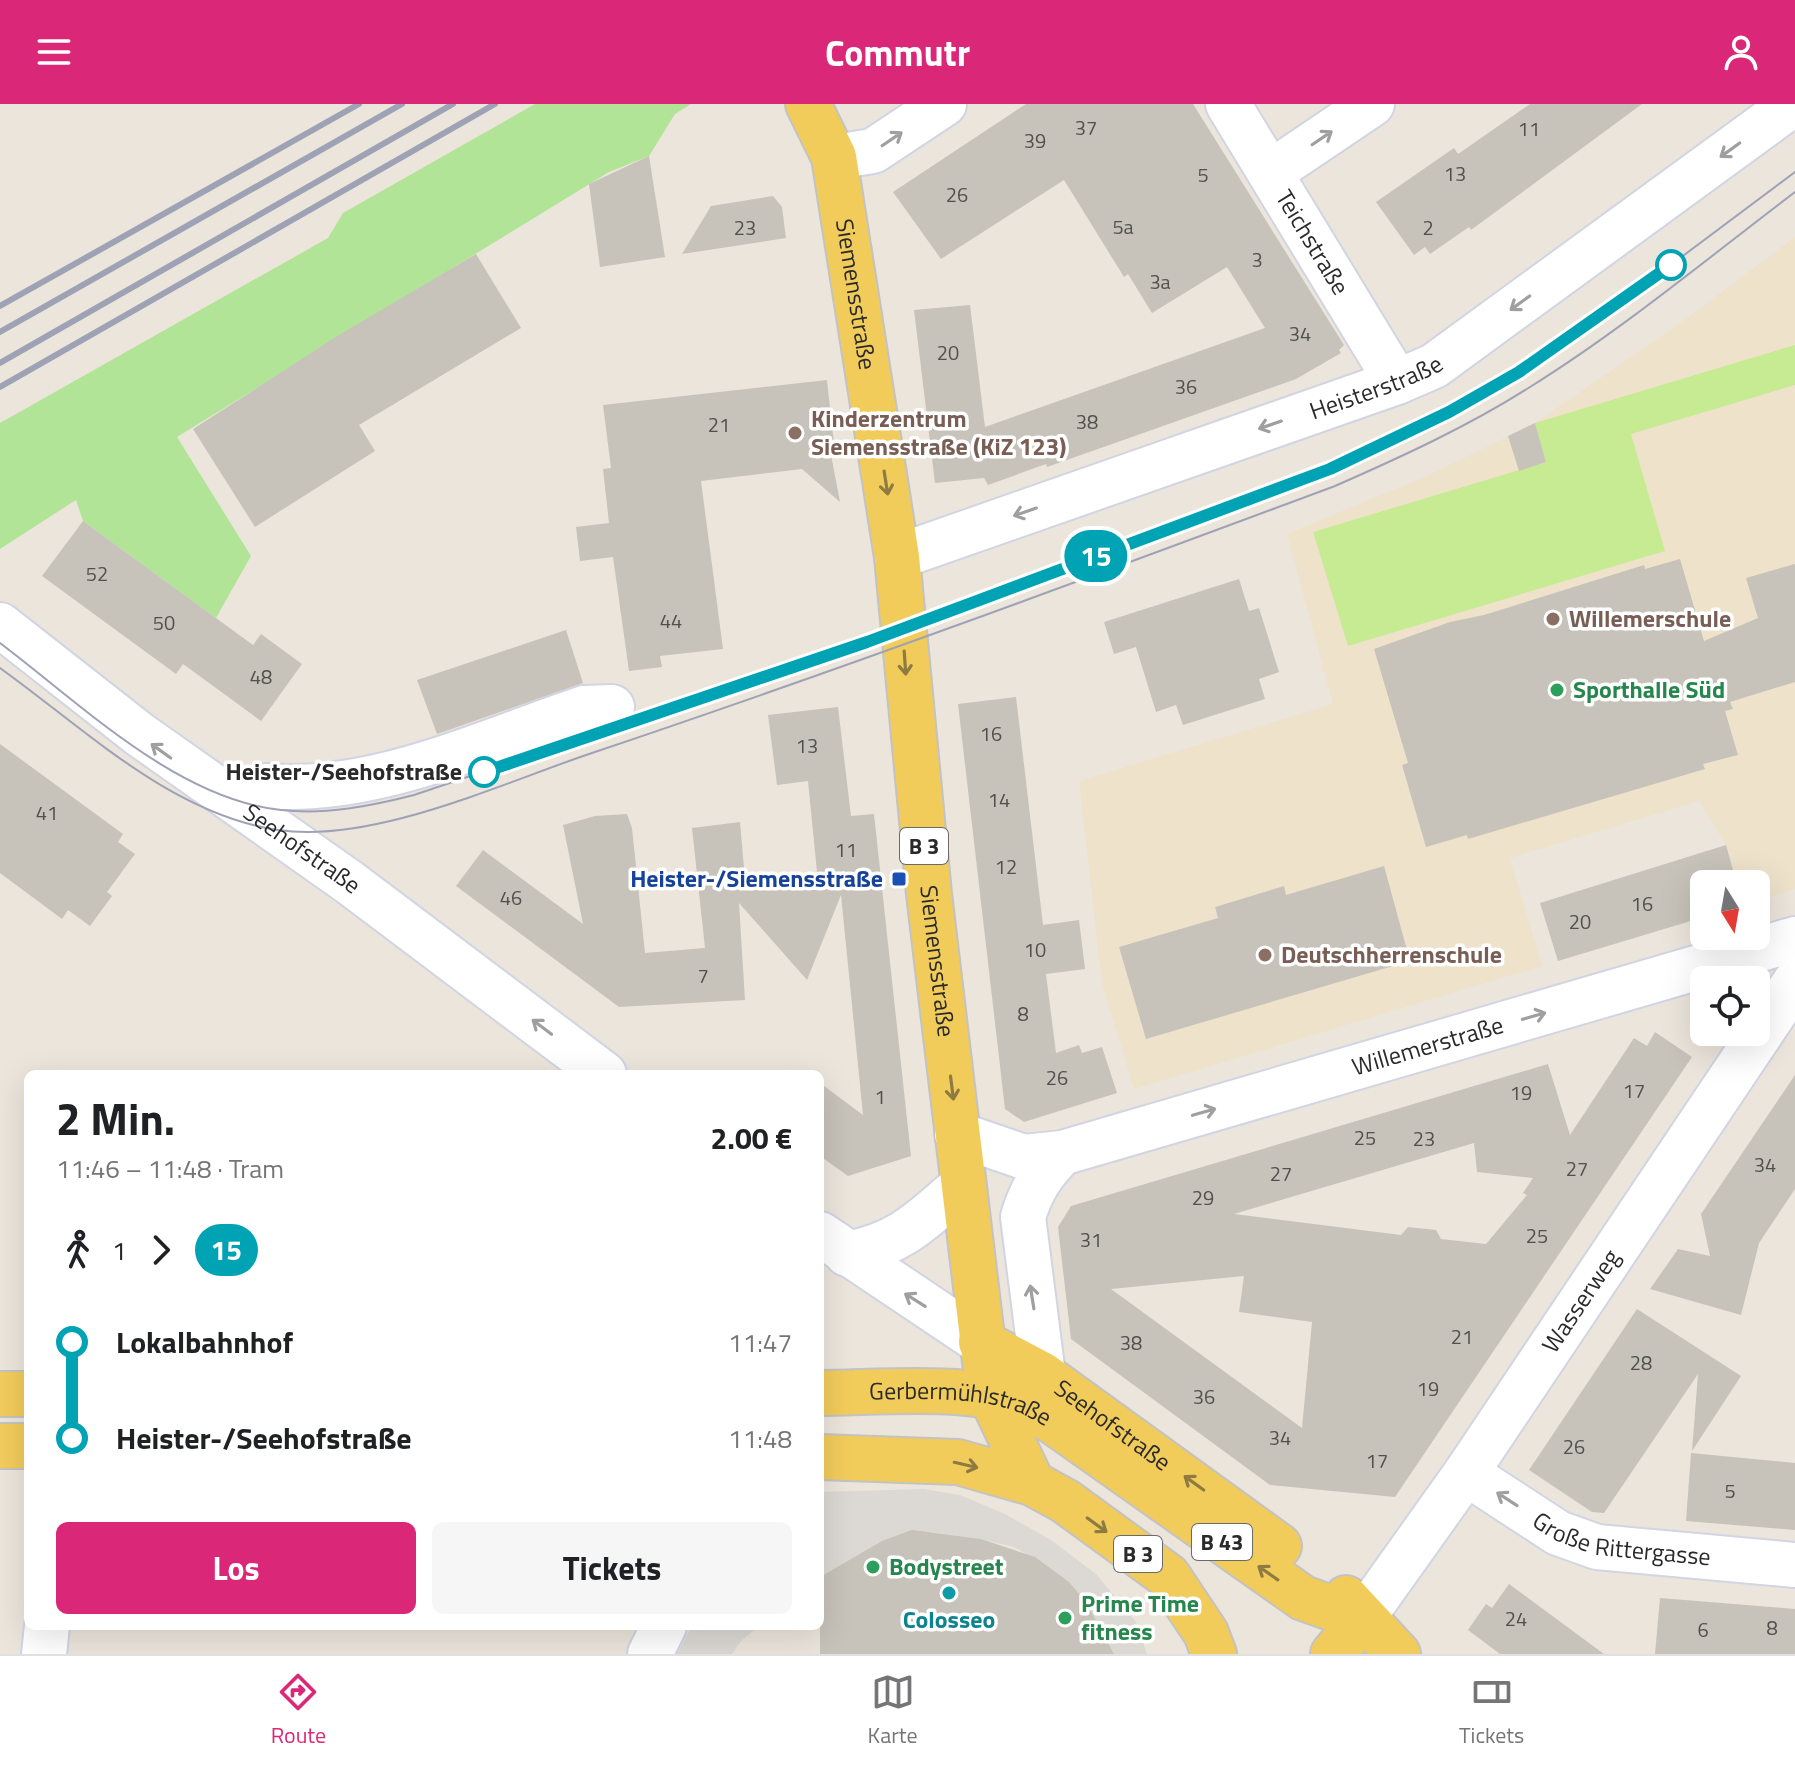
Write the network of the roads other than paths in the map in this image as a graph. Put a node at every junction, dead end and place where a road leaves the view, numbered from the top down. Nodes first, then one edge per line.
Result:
1 (808, 104) edge
2 (944, 104) edge
3 (1228, 104) edge
4 (1372, 104) edge
5 (1793, 104) edge
6 (834, 157) junction
7 (1271, 172) junction
8 (1397, 382) junction
9 (897, 557) junction
10 (0, 625) edge
11 (612, 707) dead end
12 (266, 786) dead end
13 (1795, 939) edge
14 (1795, 982) edge
15 (599, 1070) edge
16 (957, 1134) junction
17 (1062, 1153) junction
18 (963, 1185) junction
19 (834, 1244) edge
20 (981, 1342) junction
21 (1043, 1375) junction
22 (824, 1393) edge
23 (991, 1396) junction
24 (0, 1446) edge
25 (24, 1446) edge
26 (1088, 1450) joint
27 (824, 1457) edge
28 (1466, 1473) junction
29 (1032, 1483) junction
30 (1795, 1565) edge
31 (1362, 1619) junction
32 (47, 1630) edge
33 (662, 1630) edge
34 (44, 1654) edge
35 (650, 1654) edge
36 (1214, 1654) edge
37 (1333, 1654) edge
38 (1398, 1654) edge

1 - 6 main road, Siemensstraße / B 3
6 -> 2 street
3 - 7 street, Teichstraße
7 -> 4 street
5 -> 8 street, Heisterstraße
6 -> 9 main road, Siemensstraße / B 3
7 - 8 street, Teichstraße
8 -> 9 street, Heisterstraße
9 -> 16 main road, Siemensstraße / B 3
15 -> 10 street, Seehofstraße
11 - 12 street
17 -> 13 street, Willemerstraße
14 - 28 street, Wasserweg
16 - 17 street, Willemerstraße
16 - 18 main road, Siemensstraße / B 3
21 -> 17 street
18 - 19 street, Seehofstraße
18 - 20 main road, Siemensstraße / B 3
20 -> 19 street, Seehofstraße
20 - 21 main road, Seehofstraße / B 43
20 - 23 main road, Siemensstraße / B 3
31 -> 21 main road, Seehofstraße / B 43
22 - 23 main road, Gerbermühlstraße / B 43
23 - 26 main road, Gerbermühlstraße / B 43
23 - 29 main road, Siemensstraße
24 - 25 main road
31 -> 26 main road, Seehofstraße / B 43
27 -> 29 main road
30 -> 28 street, Große Rittergasse
28 - 31 street, Wasserweg
29 -> 36 main road, B 3
31 - 37 main road
31 - 38 main road, Seehofstraße / B 43
32 - 34 street
33 - 35 street

